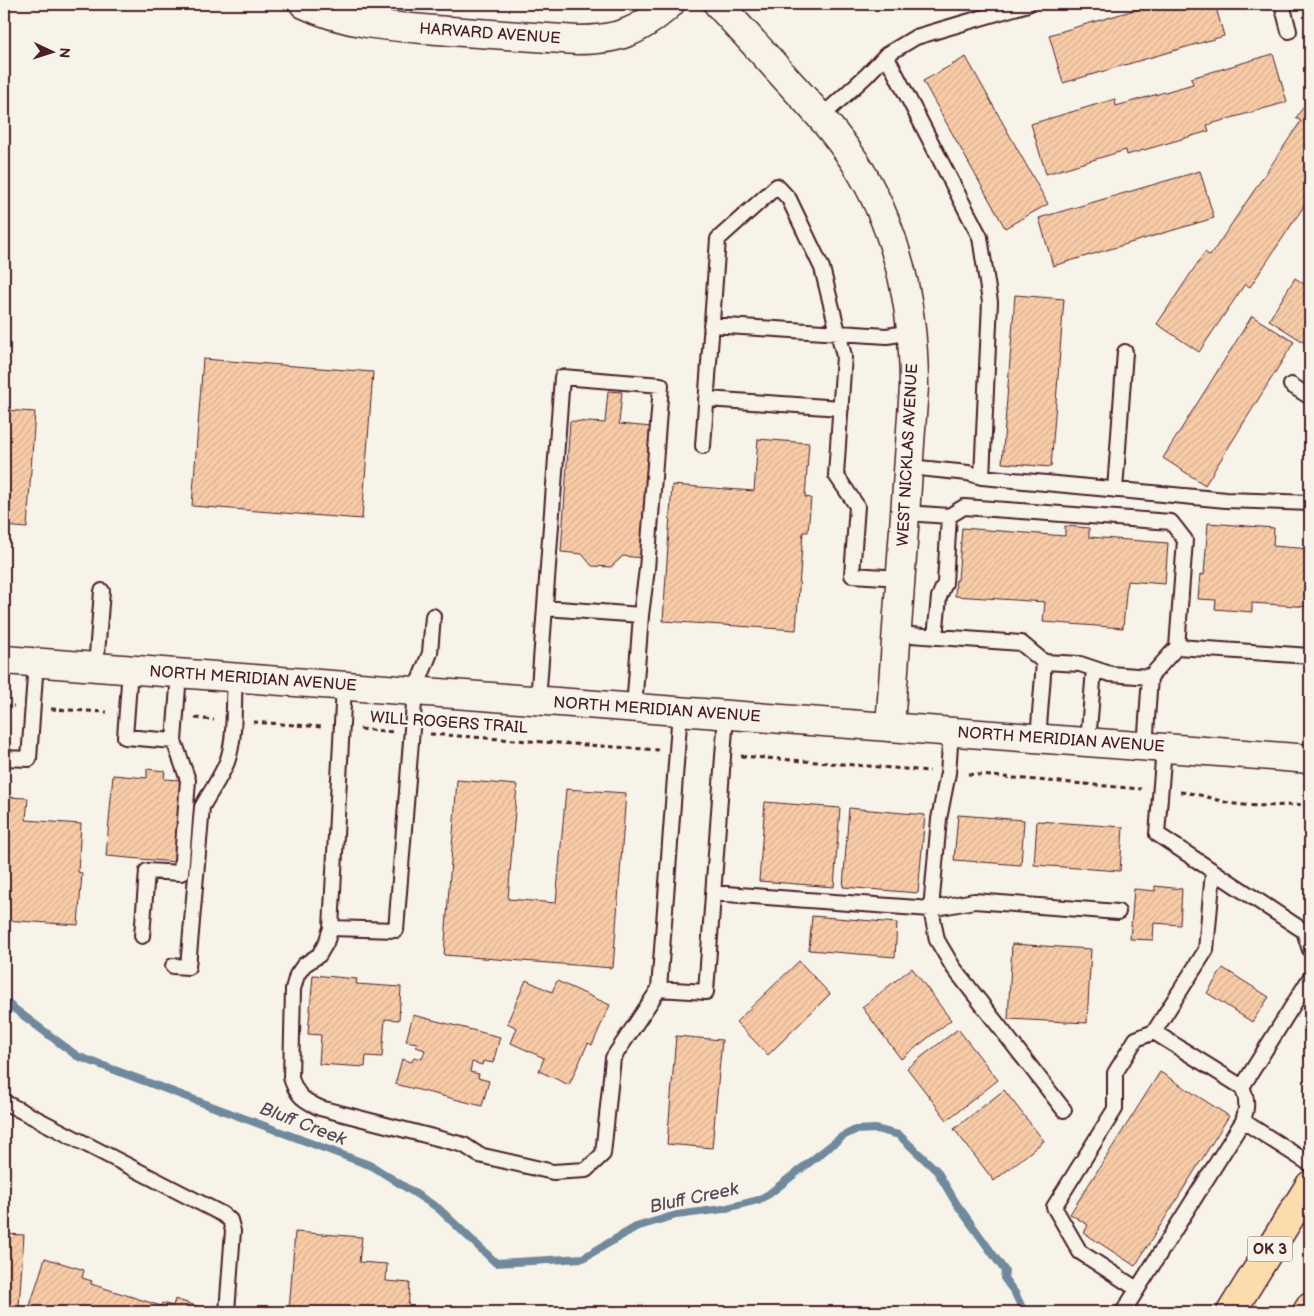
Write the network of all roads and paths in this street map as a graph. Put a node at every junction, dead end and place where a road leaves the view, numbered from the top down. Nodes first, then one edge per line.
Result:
1 (304, 4) edge
2 (670, 4) edge
3 (718, 4) edge
4 (1028, 4) edge
5 (1282, 4) edge
6 (1290, 30) dead end
7 (886, 55) junction
8 (821, 117) junction
9 (711, 325) junction
10 (912, 332) junction
11 (840, 334) junction
12 (1125, 352) dead end
13 (1291, 385) dead end
14 (1310, 397) edge
15 (706, 399) junction
16 (841, 408) junction
17 (703, 446) dead end
18 (909, 467) junction
19 (982, 477) junction
20 (1115, 490) junction
21 (1310, 504) edge
22 (906, 513) junction
23 (949, 516) junction
24 (901, 578) junction
25 (102, 591) dead end
26 (545, 608) junction
27 (641, 615) junction
28 (433, 616) dead end
29 (897, 634) junction
30 (936, 636) junction
31 (1177, 648) junction
32 (1310, 656) edge
33 (4, 660) edge
34 (36, 662) junction
35 (1044, 662) junction
36 (96, 667) junction
37 (130, 669) junction
38 (1094, 669) junction
39 (179, 673) junction
40 (235, 677) junction
41 (1150, 677) junction
42 (344, 686) junction
43 (415, 691) junction
44 (538, 701) junction
45 (634, 708) junction
46 (50, 709) dead end
47 (680, 711) junction
48 (106, 712) dead end
49 (726, 714) junction
50 (187, 718) dead end
51 (215, 720) dead end
52 (248, 722) dead end
53 (890, 727) junction
54 (341, 728) junction
55 (951, 732) junction
56 (412, 733) junction
57 (1038, 739) junction
58 (174, 741) junction
59 (1088, 742) junction
60 (1154, 747) junction
61 (656, 750) dead end
62 (741, 756) dead end
63 (4, 758) edge
64 (1310, 759) edge
65 (928, 771) dead end
66 (964, 774) dead end
67 (1132, 788) dead end
68 (1185, 792) dead end
69 (1310, 804) edge
70 (1213, 872) junction
71 (713, 893) junction
72 (931, 909) junction
73 (1118, 912) dead end
74 (331, 928) junction
75 (142, 936) dead end
76 (1310, 950) edge
77 (173, 966) dead end
78 (1310, 978) edge
79 (659, 989) junction
80 (1154, 1032) junction
81 (1242, 1087) junction
82 (4, 1102) edge
83 (1064, 1110) dead end
84 (1243, 1121) junction
85 (1310, 1164) edge
86 (1310, 1185) edge
87 (1137, 1289) junction
88 (1310, 1306) edge
89 (227, 1312) edge
90 (1123, 1312) edge
91 (1230, 1312) edge
92 (1307, 1312) edge

1 - 2 main road, HARVARD AVENUE
3 - 8 main road, WEST NICKLAS AVENUE
4 - 7 lane
5 - 6 lane
7 - 8 lane
7 - 19 lane
8 - 10 main road, WEST NICKLAS AVENUE
9 - 11 lane
9 - 11 lane
9 - 15 lane
10 - 11 lane
10 - 18 main road, WEST NICKLAS AVENUE
11 - 16 lane
12 - 20 lane
13 - 14 lane
15 - 16 lane
15 - 17 lane
16 - 24 lane
18 - 19 lane
18 - 22 main road, WEST NICKLAS AVENUE
19 - 20 lane
20 - 21 lane
22 - 23 lane
22 - 24 main road, WEST NICKLAS AVENUE
23 - 30 lane
23 - 31 lane
24 - 29 main road, WEST NICKLAS AVENUE
25 - 36 lane
26 - 27 lane
26 - 27 lane
26 - 44 lane
27 - 45 lane
28 - 43 lane
29 - 30 lane
29 - 53 main road, WEST NICKLAS AVENUE
30 - 35 lane
31 - 32 lane
31 - 41 lane
33 - 34 main road, NORTH MERIDIAN AVENUE
34 - 36 main road, NORTH MERIDIAN AVENUE
34 - 63 lane
35 - 38 lane
35 - 57 lane
36 - 37 main road, NORTH MERIDIAN AVENUE
37 - 39 main road, NORTH MERIDIAN AVENUE
37 - 58 lane
38 - 41 lane
38 - 59 lane
39 - 40 main road, NORTH MERIDIAN AVENUE
39 - 58 lane
40 - 42 main road, NORTH MERIDIAN AVENUE
40 - 77 lane
41 - 60 lane
42 - 43 main road, NORTH MERIDIAN AVENUE
42 - 54 lane
43 - 44 main road, NORTH MERIDIAN AVENUE
43 - 56 lane
44 - 45 main road, NORTH MERIDIAN AVENUE
45 - 47 main road, NORTH MERIDIAN AVENUE
46 - 48 path
47 - 49 main road, NORTH MERIDIAN AVENUE
47 - 79 lane
49 - 53 main road, NORTH MERIDIAN AVENUE
49 - 71 lane
50 - 51 path
52 - 54 path, WILL ROGERS TRAIL
53 - 55 main road, NORTH MERIDIAN AVENUE
54 - 56 path, WILL ROGERS TRAIL
54 - 74 lane
55 - 57 main road, NORTH MERIDIAN AVENUE
55 - 72 lane
56 - 61 path, WILL ROGERS TRAIL
56 - 74 lane
57 - 59 main road, NORTH MERIDIAN AVENUE
58 - 75 lane
59 - 60 main road, NORTH MERIDIAN AVENUE
60 - 64 main road, NORTH MERIDIAN AVENUE
60 - 70 lane
62 - 65 path
66 - 67 path
68 - 69 path
70 - 76 lane
70 - 80 lane
71 - 72 lane
71 - 79 lane
72 - 73 lane
72 - 83 lane
74 - 79 lane
78 - 81 lane
80 - 81 lane
80 - 87 lane
81 - 84 lane
82 - 89 lane
84 - 85 lane
84 - 87 lane
86 - 91 highway, OK 3
87 - 90 lane
88 - 92 highway

